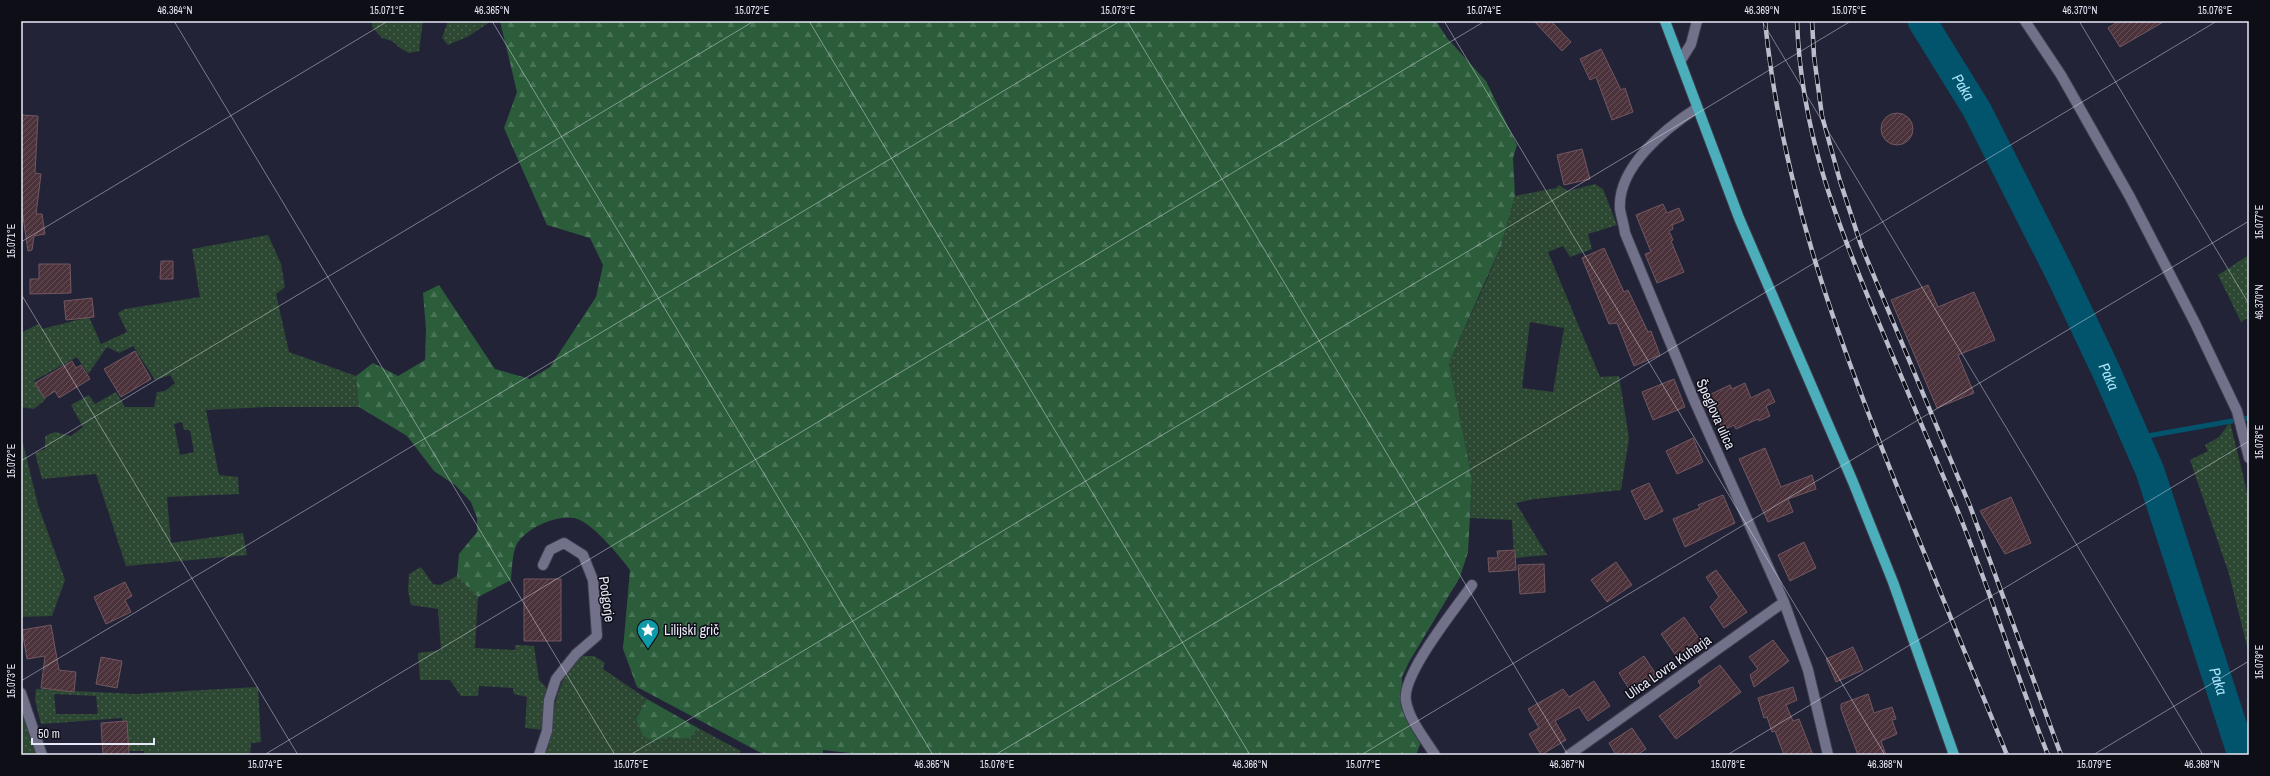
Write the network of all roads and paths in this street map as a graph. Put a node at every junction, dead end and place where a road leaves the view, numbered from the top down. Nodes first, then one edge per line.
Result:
1 (1665, 21) edge
2 (1697, 21) edge
3 (2026, 21) edge
4 (1681, 60) junction
5 (1697, 108) junction
6 (2249, 458) edge
7 (543, 565) dead end
8 (1472, 585) dead end
9 (1784, 602) junction
10 (21, 693) edge
11 (42, 755) edge
12 (540, 755) edge
13 (1435, 755) edge
14 (1569, 755) edge
15 (1828, 755) edge
16 (1954, 755) edge

1 - 4 main road
2 - 4 street
3 - 6 street
4 - 5 main road
5 - 9 street, Špeglova ulica
5 - 16 main road
7 - 12 street, Podgorje
8 - 13 street
9 - 14 street, Ulica Lovra Kuharja
9 - 15 street, Špeglova ulica
10 - 11 street

